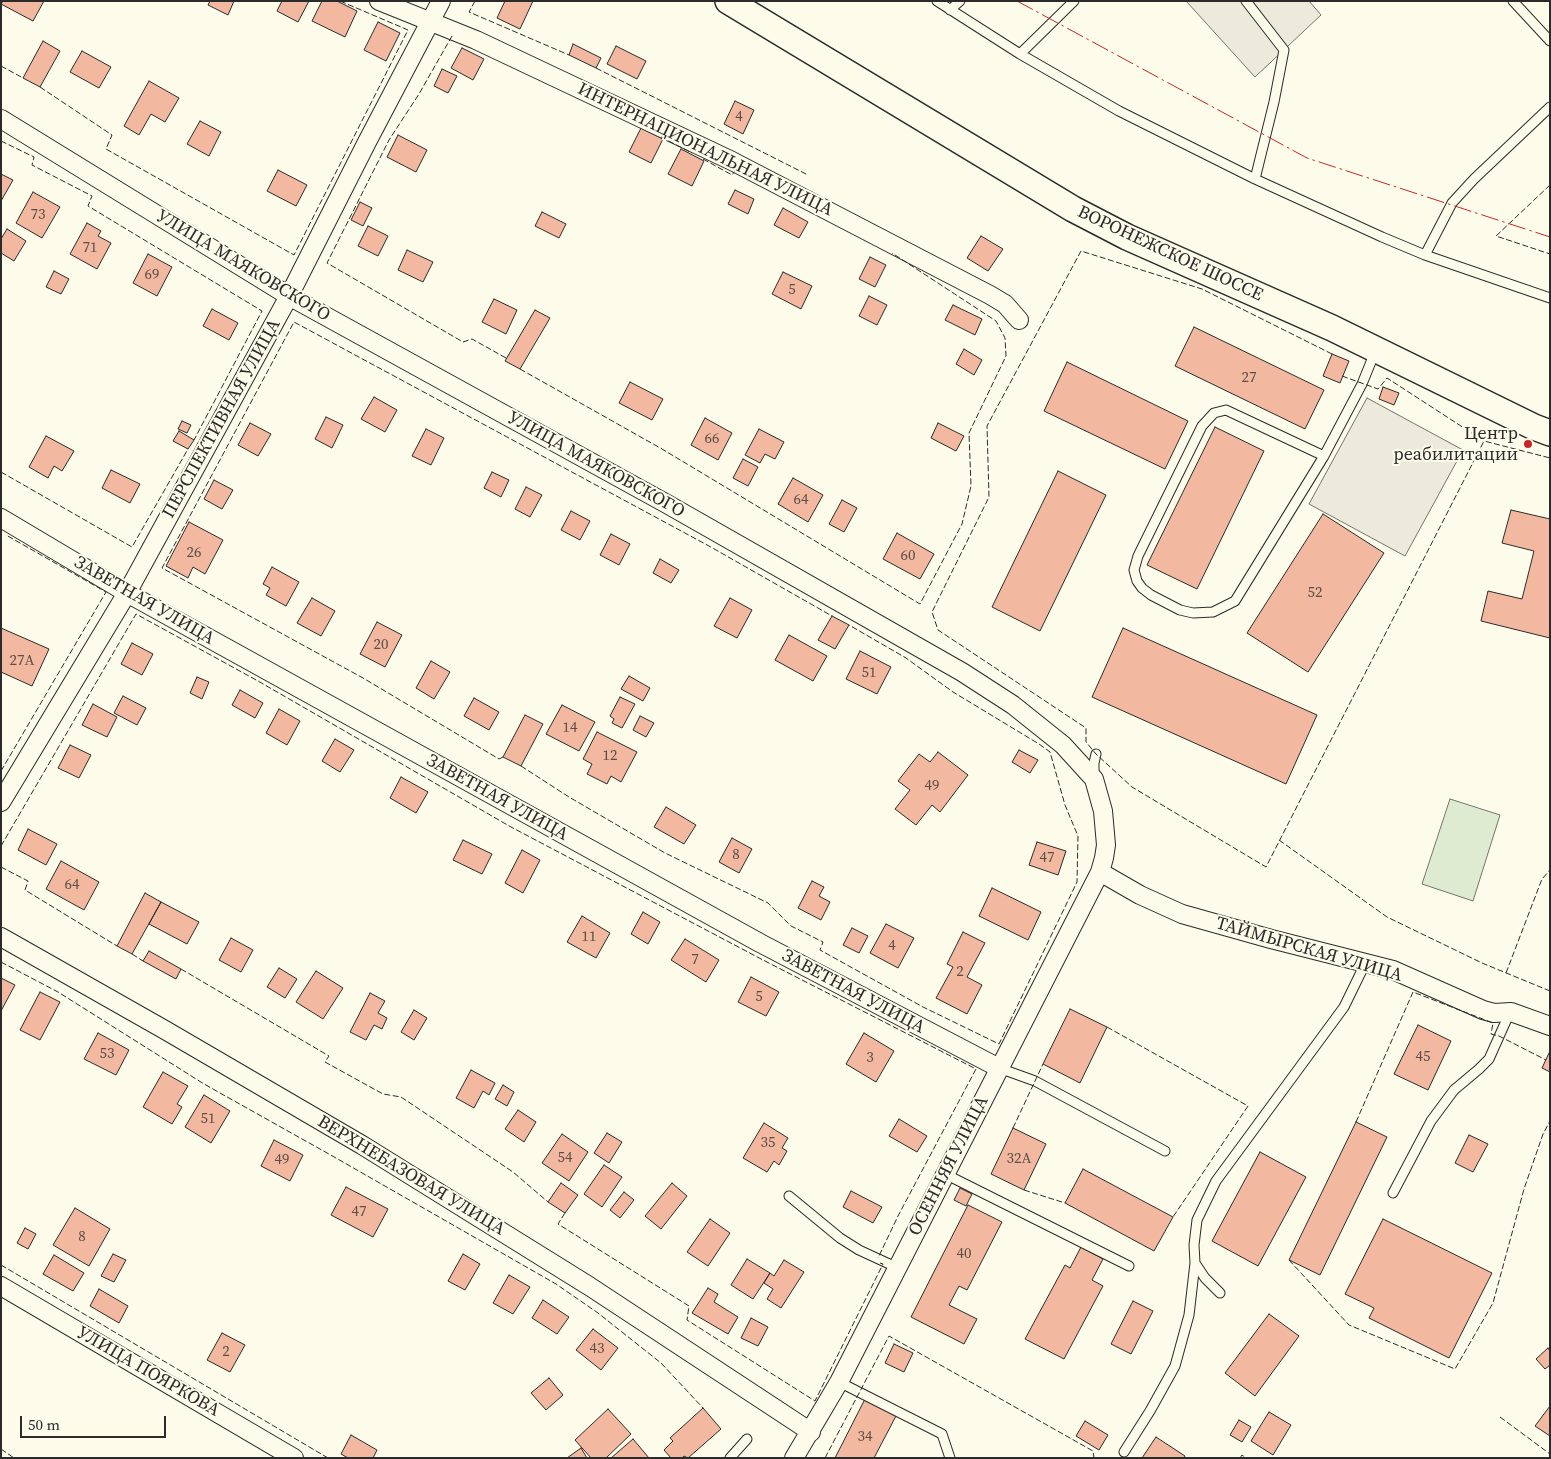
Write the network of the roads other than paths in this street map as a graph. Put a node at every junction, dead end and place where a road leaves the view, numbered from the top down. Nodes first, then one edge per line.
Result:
1 (379, 1) edge
2 (441, 1) edge
3 (728, 1) edge
4 (937, 1) edge
5 (960, 1) edge
6 (1074, 1) edge
7 (1246, 1) edge
8 (1513, 1) edge
9 (950, 10) junction
10 (430, 22) junction
11 (1550, 41) edge
12 (1020, 54) junction
13 (1550, 107) edge
14 (1, 119) edge
15 (1255, 179) junction
16 (1425, 255) junction
17 (289, 296) junction
18 (1550, 298) edge
19 (1019, 320) dead end
20 (1376, 350) junction
21 (1550, 432) edge
22 (1324, 456) junction
23 (1, 518) edge
24 (127, 592) junction
25 (1096, 754) dead end
26 (1094, 779) junction
27 (1, 802) edge
28 (1100, 872) junction
29 (1, 937) edge
30 (1365, 964) junction
31 (1511, 1012) junction
32 (1550, 1026) edge
33 (998, 1068) junction
34 (1166, 1151) dead end
35 (945, 1174) junction
36 (1393, 1193) dead end
37 (789, 1196) dead end
38 (1195, 1263) junction
39 (1129, 1266) dead end
40 (898, 1268) junction
41 (1, 1286) edge
42 (1220, 1293) dead end
43 (839, 1382) junction
44 (811, 1432) junction
45 (747, 1439) dead end
46 (1124, 1452) dead end
47 (294, 1458) edge
48 (730, 1458) edge
49 (794, 1458) edge
50 (950, 1458) edge

1 - 10 street, ИНТЕРНАЦИОНАЛЬНАЯ УЛИЦА
2 - 10 street, ПЕРСПЕКТИВНАЯ УЛИЦА
3 - 20 main road, ВОРОНЕЖСКОЕ ШОССЕ
4 - 9 lane
5 - 9 lane
6 - 12 lane
7 - 15 lane
8 - 11 lane
9 - 12 lane
10 - 17 street, ПЕРСПЕКТИВНАЯ УЛИЦА
10 - 19 street, ИНТЕРНАЦИОНАЛЬНАЯ УЛИЦА
12 - 15 lane
13 - 16 lane
14 - 17 street, УЛИЦА МАЯКОВСКОГО
15 - 16 lane
16 - 18 lane
17 - 24 street, ПЕРСПЕКТИВНАЯ УЛИЦА
17 - 26 street, УЛИЦА МАЯКОВСКОГО
20 - 21 main road, ВОРОНЕЖСКОЕ ШОССЕ
20 - 22 lane
22 - 22 lane
23 - 24 street, ЗАВЕТНАЯ УЛИЦА
24 - 27 street, ПЕРСПЕКТИВНАЯ УЛИЦА
24 - 33 street, ЗАВЕТНАЯ УЛИЦА
25 - 26 lane
26 - 28 street, УЛИЦА МАЯКОВСКОГО
28 - 30 street, ТАЙМЫРСКАЯ УЛИЦА
28 - 33 street, ОСЕННЯЯ УЛИЦА
29 - 44 street, ВЕРХНЕБАЗОВАЯ УЛИЦА
30 - 31 street, ТАЙМЫРСКАЯ УЛИЦА
30 - 38 lane
31 - 32 street, ТАЙМЫРСКАЯ УЛИЦА
31 - 36 lane
33 - 34 lane
33 - 35 street, ОСЕННЯЯ УЛИЦА
35 - 39 lane
35 - 40 street, ОСЕННЯЯ УЛИЦА
37 - 40 lane
38 - 42 lane
38 - 46 lane
40 - 43 street, ОСЕННЯЯ УЛИЦА
41 - 47 street, УЛИЦА ПОЯРКОВА
43 - 44 street, ОСЕННЯЯ УЛИЦА
43 - 50 lane
44 - 49 street, ОСЕННЯЯ УЛИЦА
45 - 48 lane

